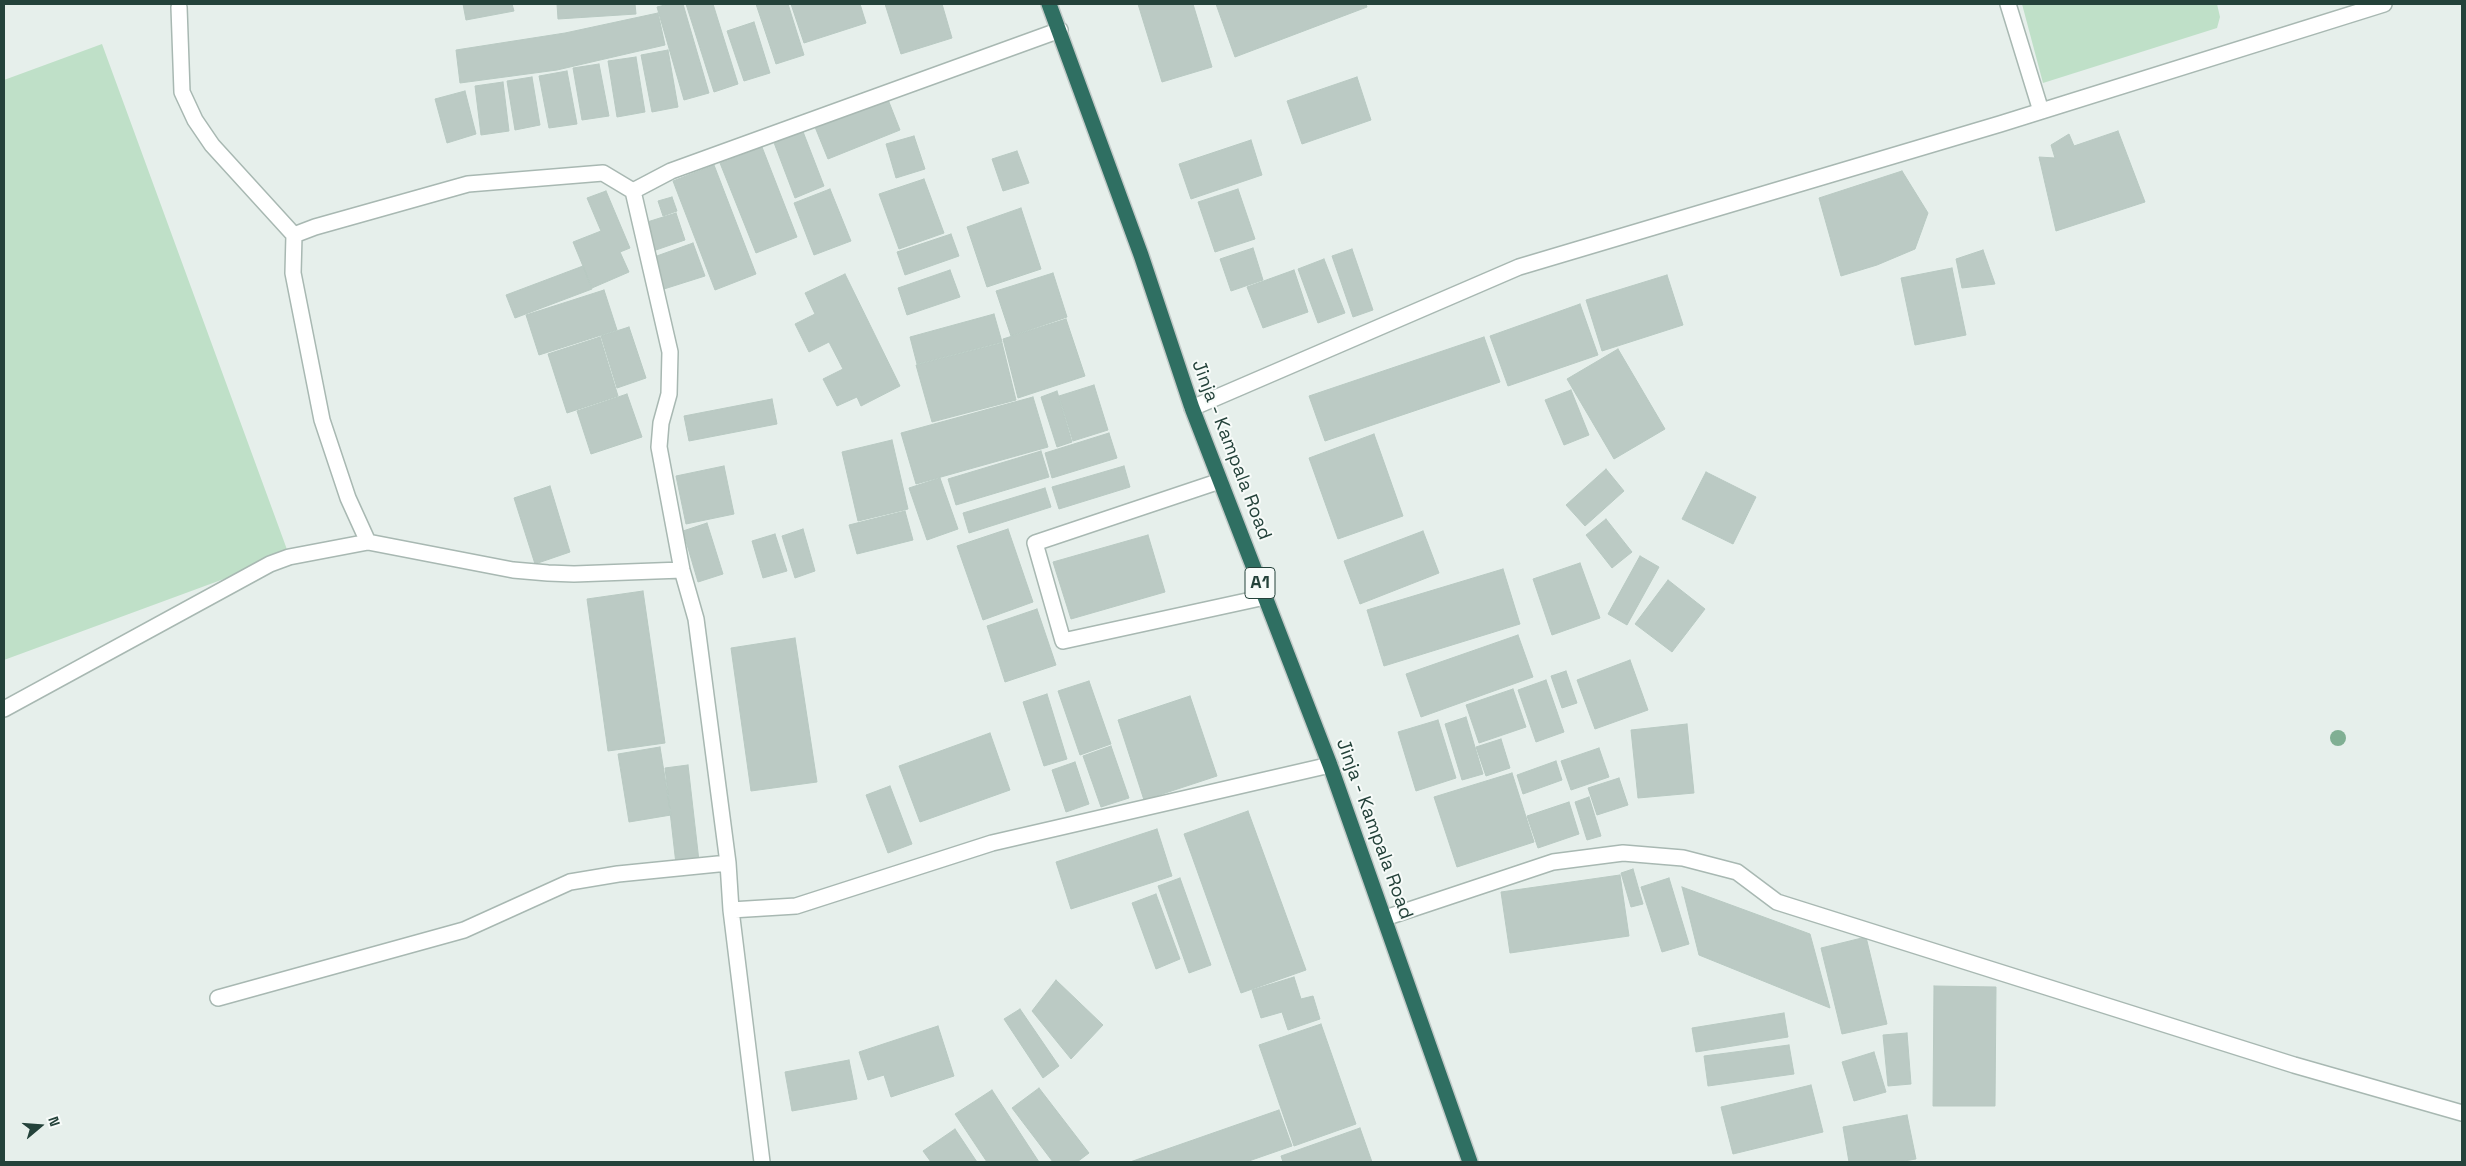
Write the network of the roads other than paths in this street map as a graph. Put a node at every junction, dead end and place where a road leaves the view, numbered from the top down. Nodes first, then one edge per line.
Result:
1 (1049, 4) edge
2 (2008, 4) edge
3 (2384, 4) edge
4 (179, 7) dead end
5 (1060, 30) junction
6 (2041, 112) junction
7 (633, 191) junction
8 (294, 235) junction
9 (1192, 408) junction
10 (1220, 481) junction
11 (368, 542) junction
12 (682, 570) junction
13 (1265, 597) junction
14 (4, 709) edge
15 (1330, 765) junction
16 (728, 863) junction
17 (731, 910) junction
18 (1385, 918) junction
19 (218, 998) dead end
20 (2462, 1113) edge
21 (762, 1162) edge
22 (1470, 1162) edge

1 - 5 highway, Jinja - Kampala Road / A1
2 - 6 street
3 - 6 street
4 - 8 street
5 - 7 street
5 - 9 highway, Jinja - Kampala Road / A1
6 - 9 street
7 - 8 street
7 - 12 street
8 - 11 street
9 - 10 highway, Jinja - Kampala Road / A1
10 - 13 highway, Jinja - Kampala Road / A1
10 - 13 street
11 - 12 street
11 - 14 street
12 - 16 street
13 - 15 highway, Jinja - Kampala Road / A1
15 - 17 street
15 - 18 highway, Jinja - Kampala Road / A1
16 - 17 street
16 - 19 street
17 - 21 street
18 - 20 street
18 - 22 highway, Jinja - Kampala Road / A1

